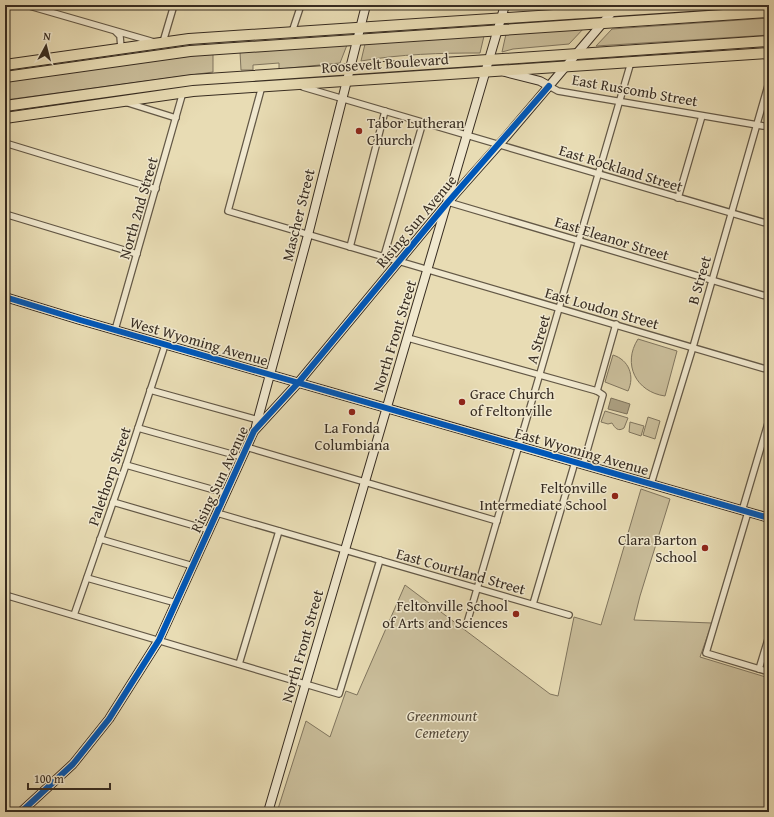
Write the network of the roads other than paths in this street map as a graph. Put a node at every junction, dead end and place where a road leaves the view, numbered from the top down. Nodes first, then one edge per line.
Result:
1 (26, 5) edge
2 (174, 5) edge
3 (301, 5) edge
4 (366, 5) edge
5 (505, 5) edge
6 (705, 5) edge
7 (734, 5) edge
8 (38, 7) edge
9 (616, 8) edge
10 (769, 11) edge
11 (501, 18) junction
12 (453, 22) junction
13 (603, 23) junction
14 (360, 28) junction
15 (497, 30) junction
16 (116, 32) junction
17 (292, 32) junction
18 (407, 36) junction
19 (357, 39) junction
20 (769, 42) edge
21 (161, 43) junction
22 (121, 48) junction
23 (769, 53) edge
24 (576, 54) junction
25 (75, 55) junction
26 (122, 60) junction
27 (489, 60) junction
28 (631, 62) junction
29 (5, 65) edge
30 (406, 65) junction
31 (566, 66) junction
32 (350, 69) junction
33 (499, 71) junction
34 (485, 72) junction
35 (456, 74) junction
36 (5, 77) edge
37 (347, 81) junction
38 (769, 82) edge
39 (155, 84) junction
40 (295, 84) junction
41 (262, 86) junction
42 (549, 86) junction
43 (183, 92) junction
44 (342, 98) junction
45 (122, 101) junction
46 (620, 102) junction
47 (5, 106) edge
48 (384, 111) junction
49 (702, 116) junction
50 (5, 118) edge
51 (176, 118) junction
52 (423, 122) junction
53 (756, 125) junction
54 (769, 127) edge
55 (467, 135) junction
56 (5, 143) edge
57 (499, 144) junction
58 (599, 174) junction
59 (156, 189) junction
60 (678, 198) junction
61 (448, 202) junction
62 (731, 213) junction
63 (5, 214) edge
64 (769, 224) edge
65 (308, 235) junction
66 (579, 240) junction
67 (350, 246) junction
68 (137, 254) junction
69 (384, 256) junction
70 (400, 262) junction
71 (428, 270) junction
72 (712, 280) junction
73 (5, 297) edge
74 (769, 297) edge
75 (559, 308) junction
76 (616, 324) junction
77 (114, 330) junction
78 (408, 338) junction
79 (165, 345) junction
80 (693, 347) junction
81 (769, 370) edge
82 (270, 375) junction
83 (540, 375) junction
84 (298, 383) junction
85 (150, 390) junction
86 (597, 392) junction
87 (387, 408) junction
88 (258, 420) junction
89 (769, 420) edge
90 (138, 428) junction
91 (254, 431) junction
92 (518, 446) junction
93 (246, 447) junction
94 (242, 457) junction
95 (574, 462) junction
96 (583, 465) junction
97 (126, 466) junction
98 (366, 482) junction
99 (651, 484) junction
100 (226, 493) junction
101 (113, 502) junction
102 (745, 511) junction
103 (217, 513) junction
104 (769, 518) edge
105 (497, 521) junction
106 (209, 530) junction
107 (280, 531) junction
108 (100, 539) junction
109 (345, 550) junction
110 (380, 560) junction
111 (193, 566) junction
112 (87, 578) junction
113 (478, 588) junction
114 (5, 595) edge
115 (176, 603) junction
116 (533, 604) junction
117 (74, 615) junction
118 (569, 615) dead end
119 (467, 623) dead end
120 (769, 636) edge
121 (159, 640) junction
122 (239, 664) junction
123 (759, 669) junction
124 (769, 672) edge
125 (306, 684) junction
126 (21, 812) edge
127 (268, 812) edge

1 - 8 street
2 - 21 street
3 - 17 street
4 - 14 street, Mascher Street
5 - 11 street, North Front Street
6 - 9 highway
7 - 10 highway
8 - 16 street
9 - 11 highway
9 - 13 street, Rising Sun Avenue
10 - 13 highway, Roosevelt Boulevard
11 - 12 highway
11 - 15 street, North Front Street
12 - 14 highway
12 - 18 highway
13 - 15 highway, Roosevelt Boulevard
13 - 24 street, Rising Sun Avenue
14 - 17 highway
14 - 19 street, Mascher Street
15 - 18 highway, Roosevelt Boulevard
15 - 27 street, North Front Street
16 - 21 street
16 - 22 street
17 - 21 highway
18 - 19 highway, Roosevelt Boulevard
19 - 26 highway, Roosevelt Boulevard
19 - 32 street, Mascher Street
20 - 24 highway, Roosevelt Boulevard
21 - 22 highway
22 - 25 highway
23 - 28 highway, Roosevelt Boulevard
24 - 27 highway, Roosevelt Boulevard
24 - 31 street, Rising Sun Avenue
25 - 26 highway
25 - 29 highway
26 - 36 highway, Roosevelt Boulevard
27 - 30 highway, Roosevelt Boulevard
27 - 34 street, North Front Street
28 - 31 highway, Roosevelt Boulevard
28 - 46 street, A Street
30 - 32 highway, Roosevelt Boulevard
30 - 35 highway
31 - 33 highway, Roosevelt Boulevard
31 - 42 street, Rising Sun Avenue
32 - 37 street, Mascher Street
32 - 39 highway, Roosevelt Boulevard
33 - 34 highway, Roosevelt Boulevard
33 - 42 street, East Ruscomb Street
34 - 35 highway, Roosevelt Boulevard
34 - 55 street, North Front Street
35 - 37 highway, Roosevelt Boulevard
37 - 40 highway, Roosevelt Boulevard
37 - 44 street, Mascher Street
38 - 53 street, B Street
39 - 45 highway
39 - 47 highway, Roosevelt Boulevard
40 - 41 highway, Roosevelt Boulevard
40 - 44 street, East Rockland Street
41 - 43 highway, Roosevelt Boulevard
41 - 65 street, East Loudon Street
42 - 46 street, East Ruscomb Street
42 - 57 street, Rising Sun Avenue
43 - 45 highway, Roosevelt Boulevard
43 - 51 street, North 2nd Street
44 - 48 street, East Rockland Street
44 - 65 street, Mascher Street
45 - 50 highway, Roosevelt Boulevard
45 - 51 street
46 - 49 street, East Ruscomb Street
46 - 58 street, A Street
48 - 52 street, East Rockland Street
48 - 67 street
49 - 53 street, East Ruscomb Street
49 - 60 street
51 - 59 street, North 2nd Street
52 - 55 street, East Rockland Street
52 - 69 street
53 - 54 street, East Ruscomb Street
53 - 62 street, B Street
55 - 57 street, East Rockland Street
55 - 61 street, North Front Street
56 - 59 street
57 - 58 street, East Rockland Street
57 - 61 street, Rising Sun Avenue
58 - 60 street, East Rockland Street
58 - 66 street, A Street
59 - 68 street, North 2nd Street
60 - 62 street, East Rockland Street
61 - 66 street, East Eleanor Street
61 - 70 street, Rising Sun Avenue
61 - 71 street, North Front Street
62 - 64 street, East Rockland Street
62 - 72 street, B Street
63 - 68 street
65 - 67 street, East Loudon Street
65 - 82 street, Mascher Street
66 - 72 street, East Eleanor Street
66 - 75 street, A Street
67 - 69 street, East Loudon Street
68 - 77 street, North 2nd Street
69 - 70 street, East Loudon Street
70 - 71 street, East Loudon Street
70 - 84 street, Rising Sun Avenue
71 - 75 street, East Loudon Street
71 - 78 street, North Front Street
72 - 74 street, East Eleanor Street
72 - 80 street, B Street
73 - 77 street, West Wyoming Avenue
75 - 76 street, East Loudon Street
75 - 83 street, A Street
76 - 80 street, East Loudon Street
76 - 86 street
77 - 79 street, West Wyoming Avenue
78 - 83 street
78 - 87 street, North Front Street
79 - 82 street, West Wyoming Avenue
79 - 85 street, Palethorp Street
80 - 81 street, East Loudon Street
80 - 99 street, B Street
82 - 84 street, West Wyoming Avenue
82 - 88 street, Mascher Street
83 - 86 street
83 - 92 street, A Street
84 - 87 street, West Wyoming Avenue
84 - 91 street, Rising Sun Avenue
85 - 88 street
85 - 90 street, Palethorp Street
86 - 96 street
87 - 92 street, East Wyoming Avenue
87 - 98 street, North Front Street
88 - 91 street, Mascher Street
89 - 102 street
90 - 94 street
90 - 97 street, Palethorp Street
91 - 93 street, Rising Sun Avenue
92 - 95 street, East Wyoming Avenue
92 - 105 street, A Street
93 - 94 street, Rising Sun Avenue
93 - 98 street
94 - 100 street, Rising Sun Avenue
95 - 96 street, East Wyoming Avenue
95 - 116 street
96 - 99 street, East Wyoming Avenue
97 - 100 street
97 - 101 street, Palethorp Street
98 - 105 street
98 - 109 street, North Front Street
99 - 102 street, East Wyoming Avenue
100 - 103 street, Rising Sun Avenue
101 - 106 street
101 - 108 street, Palethorp Street
102 - 104 street, East Wyoming Avenue
102 - 123 street
103 - 106 street, Rising Sun Avenue
103 - 107 street, East Courtland Street
105 - 113 street, A Street
106 - 111 street, Rising Sun Avenue
107 - 109 street, East Courtland Street
107 - 122 street
108 - 111 street
108 - 112 street, Palethorp Street
109 - 110 street, East Courtland Street
109 - 125 street, North Front Street
110 - 113 street, East Courtland Street
110 - 125 street
111 - 115 street, Rising Sun Avenue
112 - 115 street
112 - 117 street, Palethorp Street
113 - 116 street, East Courtland Street
113 - 119 street, A Street
114 - 117 street
115 - 121 street, Rising Sun Avenue
116 - 118 street, East Courtland Street
117 - 121 street
120 - 123 street
121 - 122 street
121 - 126 street, Rising Sun Avenue
122 - 125 street
123 - 124 street
125 - 127 street, North Front Street

